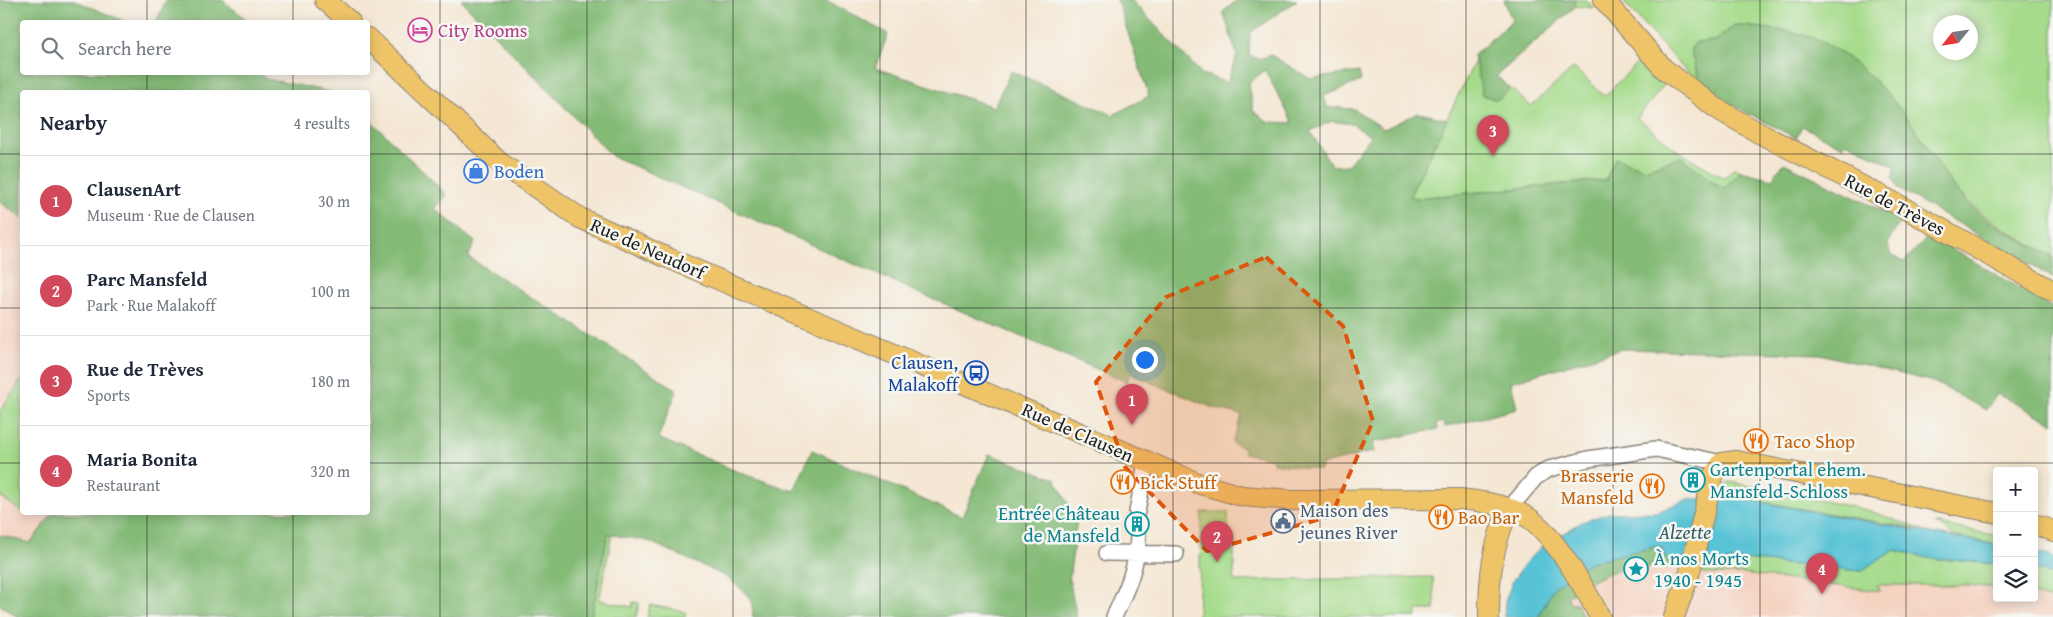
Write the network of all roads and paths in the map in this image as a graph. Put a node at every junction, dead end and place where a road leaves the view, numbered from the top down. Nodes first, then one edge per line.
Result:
1 (325, 0) edge
2 (1604, 0) edge
3 (348, 20) edge
4 (370, 40) edge
5 (2053, 291) edge
6 (973, 386) joint
7 (1146, 462) junction
8 (1722, 463) junction
9 (1509, 509) junction
10 (1137, 512) tunnel mouth
11 (1993, 512) edge
12 (2038, 525) edge
13 (2053, 531) edge
14 (1138, 536) tunnel mouth
15 (1107, 553) dead end
16 (1138, 553) junction
17 (1176, 554) dead end
18 (1121, 600) junction
19 (1114, 617) edge
20 (1127, 617) edge
21 (1490, 617) edge
22 (1600, 617) edge
23 (1674, 617) edge

1 - 3 main road
2 - 5 main road, Rue de Trèves
4 - 6 main road, Rue de Neudorf
6 - 7 main road, Rue de Clausen
7 - 9 main road, Rue de Clausen
7 - 10 street
8 - 9 street
8 - 11 main road
8 - 23 main road
9 - 21 main road
9 - 22 main road, Rue de Clausen
12 - 13 main road
14 - 16 street
15 - 16 street
16 - 17 street
16 - 18 street
18 - 19 street
18 - 20 street

